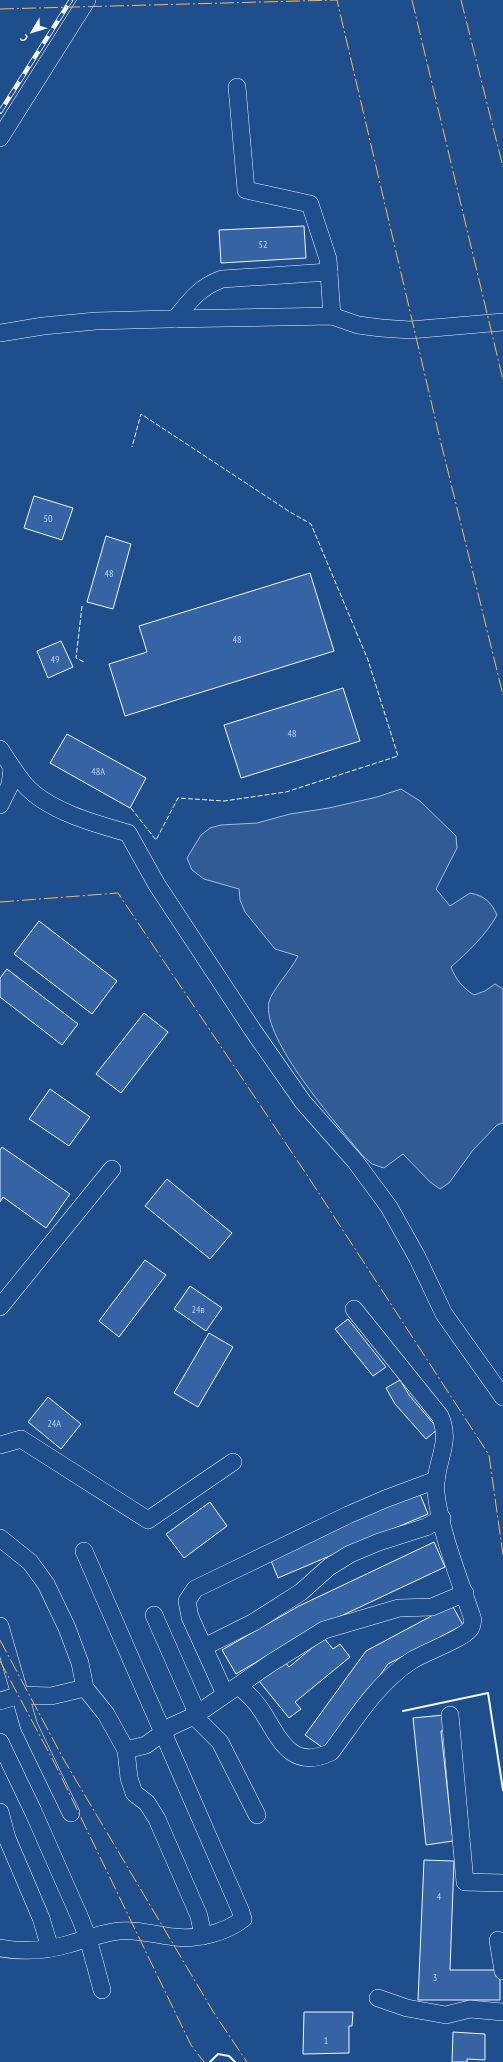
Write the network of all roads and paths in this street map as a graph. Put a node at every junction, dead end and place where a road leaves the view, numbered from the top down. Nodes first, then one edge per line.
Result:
1 (87, 0) edge
2 (237, 87) dead end
3 (0, 138) edge
4 (329, 272) junction
5 (332, 316) junction
6 (175, 319) junction
7 (503, 322) edge
8 (0, 333) edge
9 (0, 750) edge
10 (12, 768) junction
11 (0, 805) edge
12 (112, 1169) dead end
13 (0, 1307) edge
14 (354, 1309) dead end
15 (503, 1397) edge
16 (0, 1445) edge
17 (233, 1462) dead end
18 (436, 1480) junction
19 (442, 1518) junction
20 (0, 1538) edge
21 (84, 1551) dead end
22 (465, 1593) junction
23 (154, 1615) dead end
24 (0, 1626) edge
25 (204, 1647) junction
26 (85, 1688) junction
27 (231, 1690) junction
28 (20, 1695) junction
29 (0, 1701) edge
30 (196, 1715) junction
31 (450, 1715) dead end
32 (163, 1734) junction
33 (0, 1742) edge
34 (126, 1750) junction
35 (0, 1812) edge
36 (70, 1813) dead end
37 (257, 1815) dead end
38 (503, 1883) edge
39 (203, 1936) junction
40 (88, 1938) junction
41 (498, 1940) dead end
42 (0, 1948) edge
43 (50, 1948) junction
44 (503, 1971) edge
45 (102, 1990) dead end
46 (378, 1998) dead end
47 (503, 2011) edge

1 - 3 street
2 - 4 street
4 - 5 street
4 - 6 street
5 - 6 street
5 - 7 street
6 - 8 street
9 - 10 street
10 - 11 street
10 - 15 street
12 - 13 street
14 - 18 street
16 - 17 street
18 - 19 street
18 - 25 street
19 - 22 street
19 - 25 street
20 - 26 street
21 - 32 street
22 - 27 street
22 - 27 street
23 - 30 street
24 - 28 street
25 - 27 street
26 - 28 street
26 - 34 street
27 - 30 street
28 - 29 street
28 - 36 street
30 - 32 street
30 - 37 street
31 - 38 street
32 - 34 street
32 - 39 street
33 - 40 street
34 - 39 street
35 - 43 street
39 - 40 street
40 - 43 street
40 - 45 street
41 - 44 street
42 - 43 street
46 - 47 street

